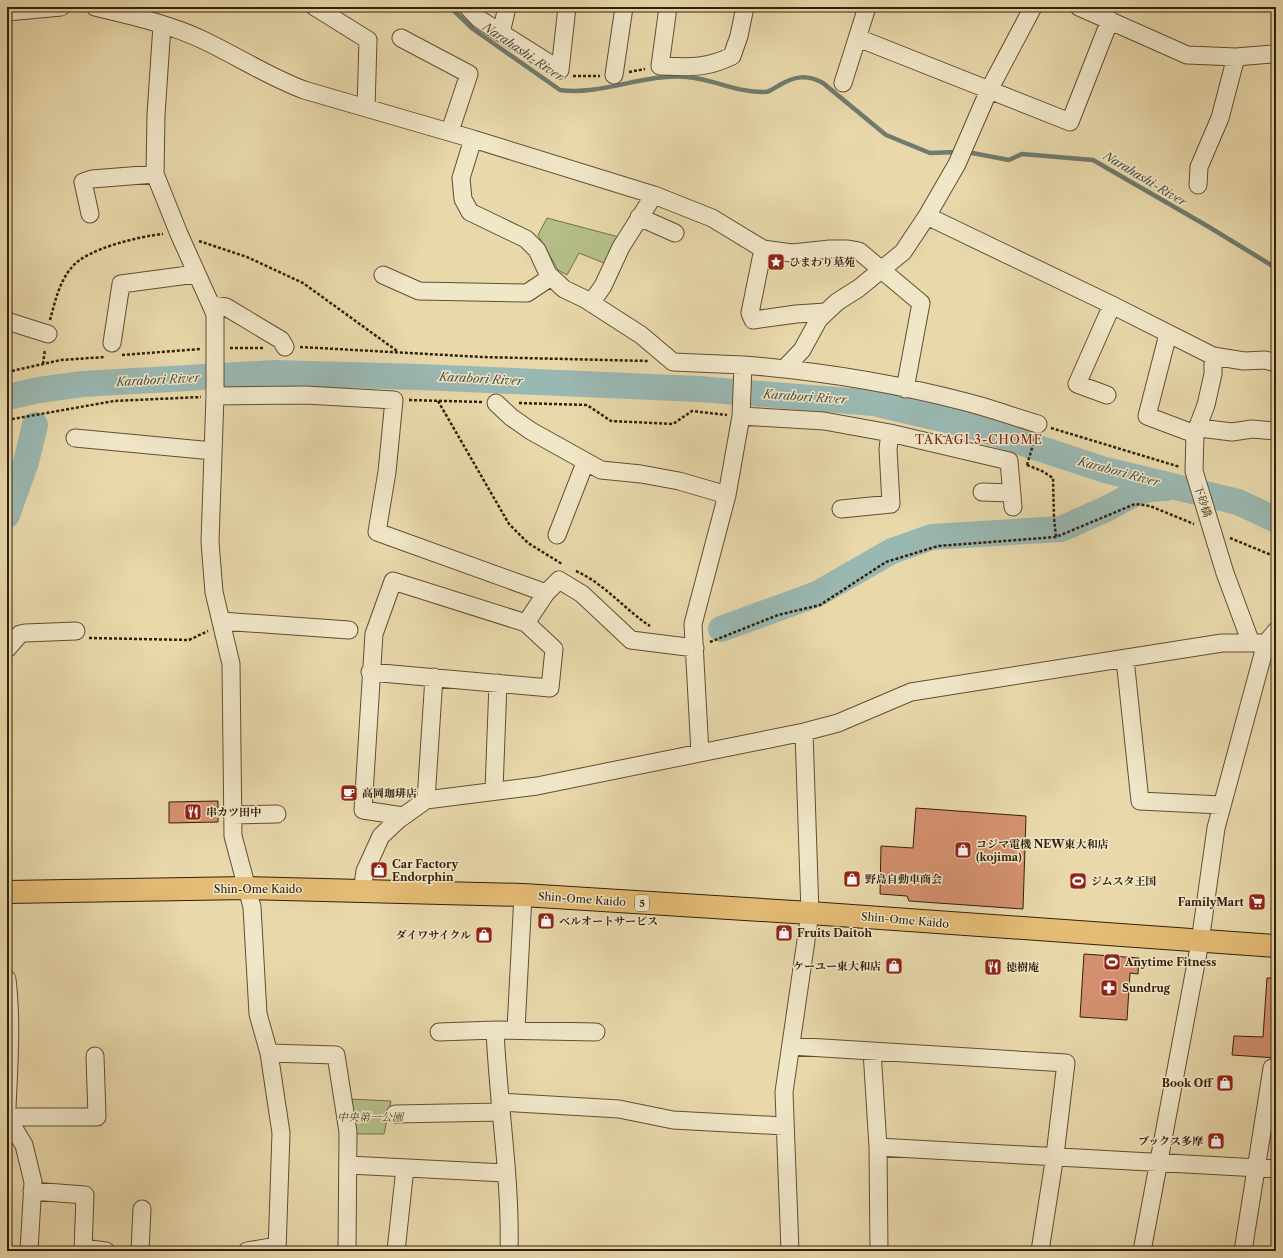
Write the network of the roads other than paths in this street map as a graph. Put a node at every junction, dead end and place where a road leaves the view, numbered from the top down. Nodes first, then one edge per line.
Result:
1 (62, 7) edge
2 (95, 7) edge
3 (315, 7) edge
4 (468, 7) edge
5 (507, 7) edge
6 (567, 7) edge
7 (624, 7) edge
8 (668, 7) edge
9 (745, 7) edge
10 (867, 7) edge
11 (1033, 7) edge
12 (1085, 8) edge
13 (7, 12) edge
14 (144, 12) edge
15 (1110, 20) junction
16 (162, 24) junction
17 (501, 33) junction
18 (402, 38) dead end
19 (858, 38) junction
20 (1276, 55) edge
21 (1236, 57) junction
22 (614, 75) dead end
23 (842, 83) dead end
24 (989, 90) junction
25 (366, 108) junction
26 (450, 131) junction
27 (473, 138) junction
28 (155, 174) junction
29 (1198, 185) dead end
30 (654, 195) junction
31 (90, 214) dead end
32 (927, 216) junction
33 (639, 217) junction
34 (675, 233) dead end
35 (763, 249) junction
36 (883, 270) junction
37 (196, 274) junction
38 (383, 275) dead end
39 (551, 277) junction
40 (591, 303) junction
41 (212, 305) junction
42 (1112, 305) junction
43 (826, 312) junction
44 (7, 321) edge
45 (48, 334) dead end
46 (1168, 334) junction
47 (112, 343) dead end
48 (285, 347) road end
49 (1213, 356) junction
50 (1276, 363) edge
51 (785, 368) junction
52 (743, 369) junction
53 (905, 389) junction
54 (215, 394) junction
55 (1107, 395) dead end
56 (496, 402) road end
57 (741, 414) junction
58 (1038, 424) road end
59 (1197, 431) junction
60 (1276, 431) edge
61 (890, 433) junction
62 (75, 438) dead end
63 (214, 451) junction
64 (585, 463) junction
65 (982, 492) dead end
66 (727, 495) junction
67 (841, 509) dead end
68 (557, 536) dead end
69 (546, 593) junction
70 (221, 622) junction
71 (526, 623) junction
72 (349, 630) dead end
73 (76, 631) road end
74 (1264, 639) edge
75 (694, 646) junction
76 (7, 649) edge
77 (1125, 659) junction
78 (370, 672) junction
79 (434, 677) junction
80 (498, 683) junction
81 (804, 732) junction
82 (700, 753) junction
83 (494, 790) junction
84 (426, 800) junction
85 (1221, 805) junction
86 (277, 814) dead end
87 (232, 815) junction
88 (403, 816) junction
89 (248, 888) junction
90 (362, 891) junction
91 (7, 892) edge
92 (523, 895) junction
93 (810, 913) junction
94 (1200, 942) junction
95 (1276, 946) edge
96 (7, 979) edge
97 (516, 1029) junction
98 (495, 1030) junction
99 (440, 1032) dead end
100 (596, 1032) dead end
101 (791, 1046) junction
102 (872, 1051) junction
103 (269, 1053) junction
104 (95, 1056) dead end
105 (1276, 1068) edge
106 (7, 1107) edge
107 (500, 1107) junction
108 (395, 1114) dead end
109 (7, 1117) edge
110 (784, 1126) junction
111 (878, 1146) junction
112 (1055, 1155) junction
113 (1159, 1162) junction
114 (349, 1165) junction
115 (405, 1168) junction
116 (1256, 1168) junction
117 (1276, 1169) edge
118 (505, 1172) junction
119 (32, 1192) junction
120 (142, 1209) dead end
121 (277, 1249) edge
122 (83, 1250) edge
123 (29, 1251) edge
124 (106, 1251) edge
125 (140, 1251) edge
126 (247, 1251) edge
127 (347, 1251) edge
128 (396, 1251) edge
129 (509, 1251) edge
130 (790, 1251) edge
131 (880, 1251) edge
132 (1040, 1251) edge
133 (1142, 1251) edge
134 (1243, 1251) edge

1 - 13 street
2 - 14 street
3 - 25 street
4 - 17 street
5 - 17 street
6 - 17 street
7 - 22 street
8 - 9 street
10 - 19 street
11 - 24 street
12 - 15 street
14 - 16 street
15 - 21 street
15 - 24 street
16 - 25 street
16 - 28 street
18 - 26 street
19 - 23 street
19 - 24 street
20 - 21 street
21 - 29 street
24 - 32 street
25 - 26 street
26 - 27 street
27 - 30 street
27 - 39 street
28 - 31 street
28 - 37 street
30 - 33 street
30 - 35 street
32 - 36 street
32 - 42 street
33 - 34 street
33 - 40 street
35 - 36 street
35 - 43 street
36 - 43 street
36 - 53 street
37 - 41 street
37 - 47 street
38 - 39 street
39 - 40 street
40 - 52 street
41 - 48 street
41 - 54 street
42 - 46 street
42 - 55 street
43 - 51 street
44 - 45 street
46 - 49 street
46 - 59 street
49 - 50 street
49 - 59 street, 下砂橋
51 - 52 street
51 - 53 street
52 - 57 street
53 - 58 street
54 - 63 street
54 - 69 street
56 - 64 street
57 - 61 street
57 - 66 street
59 - 60 street
59 - 74 street, 下砂橋
61 - 65 street
61 - 67 street
62 - 63 street
63 - 70 street
64 - 66 street
64 - 68 street
66 - 75 street
69 - 71 street
69 - 75 street
70 - 72 street
70 - 87 street
71 - 78 street
71 - 80 street
73 - 76 street
74 - 77 street
74 - 85 street
75 - 82 street
77 - 81 street
77 - 85 street
78 - 79 street
78 - 88 street
79 - 80 street
79 - 84 street
80 - 83 street
81 - 82 street
81 - 93 street
82 - 83 street
83 - 84 street
84 - 88 street
85 - 94 street
86 - 87 street
87 - 89 street
88 - 90 street
89 - 90 main road, Shin-Ome Kaido / 5
89 - 91 main road, Shin-Ome Kaido / 5
89 - 103 street
90 - 92 main road, Shin-Ome Kaido / 5
92 - 93 main road, Shin-Ome Kaido / 5
92 - 97 street
93 - 94 main road, Shin-Ome Kaido / 5
93 - 101 street
94 - 95 main road, Shin-Ome Kaido / 5
94 - 113 street
96 - 106 street
97 - 98 street
97 - 100 street
98 - 99 street
98 - 107 street
101 - 102 street
101 - 110 street
102 - 111 street
102 - 112 street
103 - 114 street
103 - 121 street
104 - 109 street
105 - 116 street
107 - 108 street
107 - 110 street
107 - 118 street
109 - 119 street
110 - 130 street
111 - 112 street
111 - 131 street
112 - 113 street
112 - 132 street
113 - 116 street
113 - 133 street
114 - 115 street
114 - 127 street
115 - 118 street
115 - 128 street
116 - 117 street
116 - 134 street
118 - 129 street
119 - 122 street
119 - 123 street
120 - 125 street
121 - 126 street
122 - 124 street

